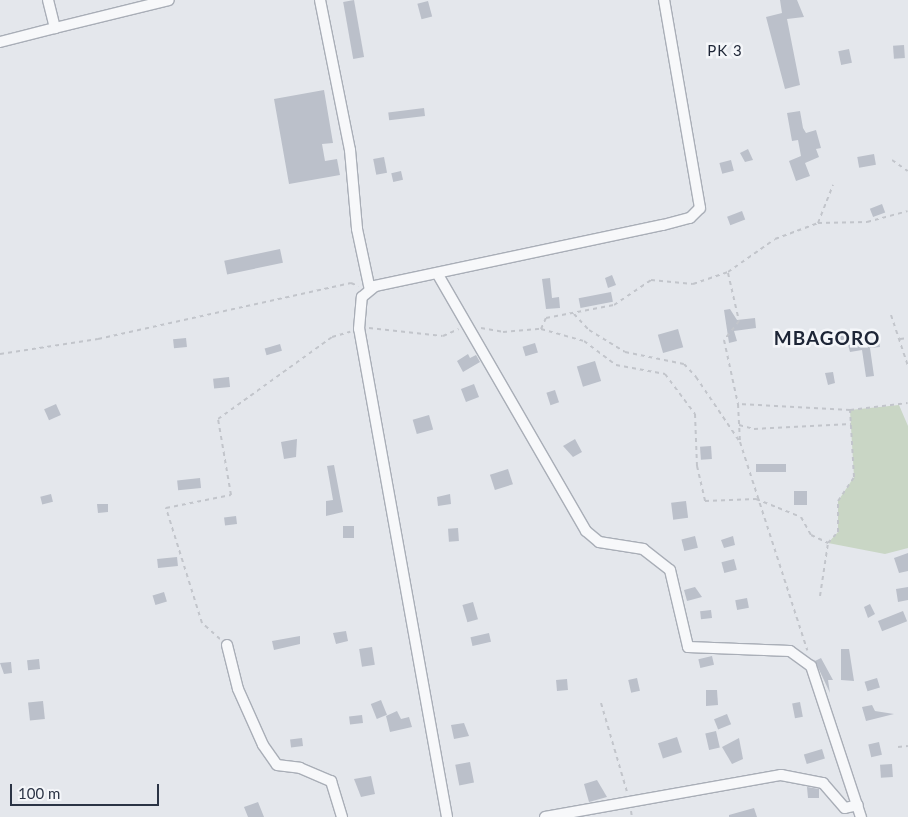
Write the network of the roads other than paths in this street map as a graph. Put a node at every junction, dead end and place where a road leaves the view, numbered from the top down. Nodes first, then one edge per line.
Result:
1 (48, 0) edge
2 (169, 0) edge
3 (320, 0) edge
4 (664, 0) edge
5 (55, 28) junction
6 (0, 42) edge
7 (437, 273) junction
8 (370, 290) junction
9 (228, 645) road end
10 (858, 806) junction
11 (342, 817) edge
12 (447, 817) edge
13 (545, 817) edge
14 (862, 817) edge

1 - 5 street
2 - 5 street
3 - 8 street
4 - 7 street
5 - 6 street
7 - 8 street
7 - 10 street
8 - 12 street
9 - 11 street
10 - 13 street
10 - 14 street

